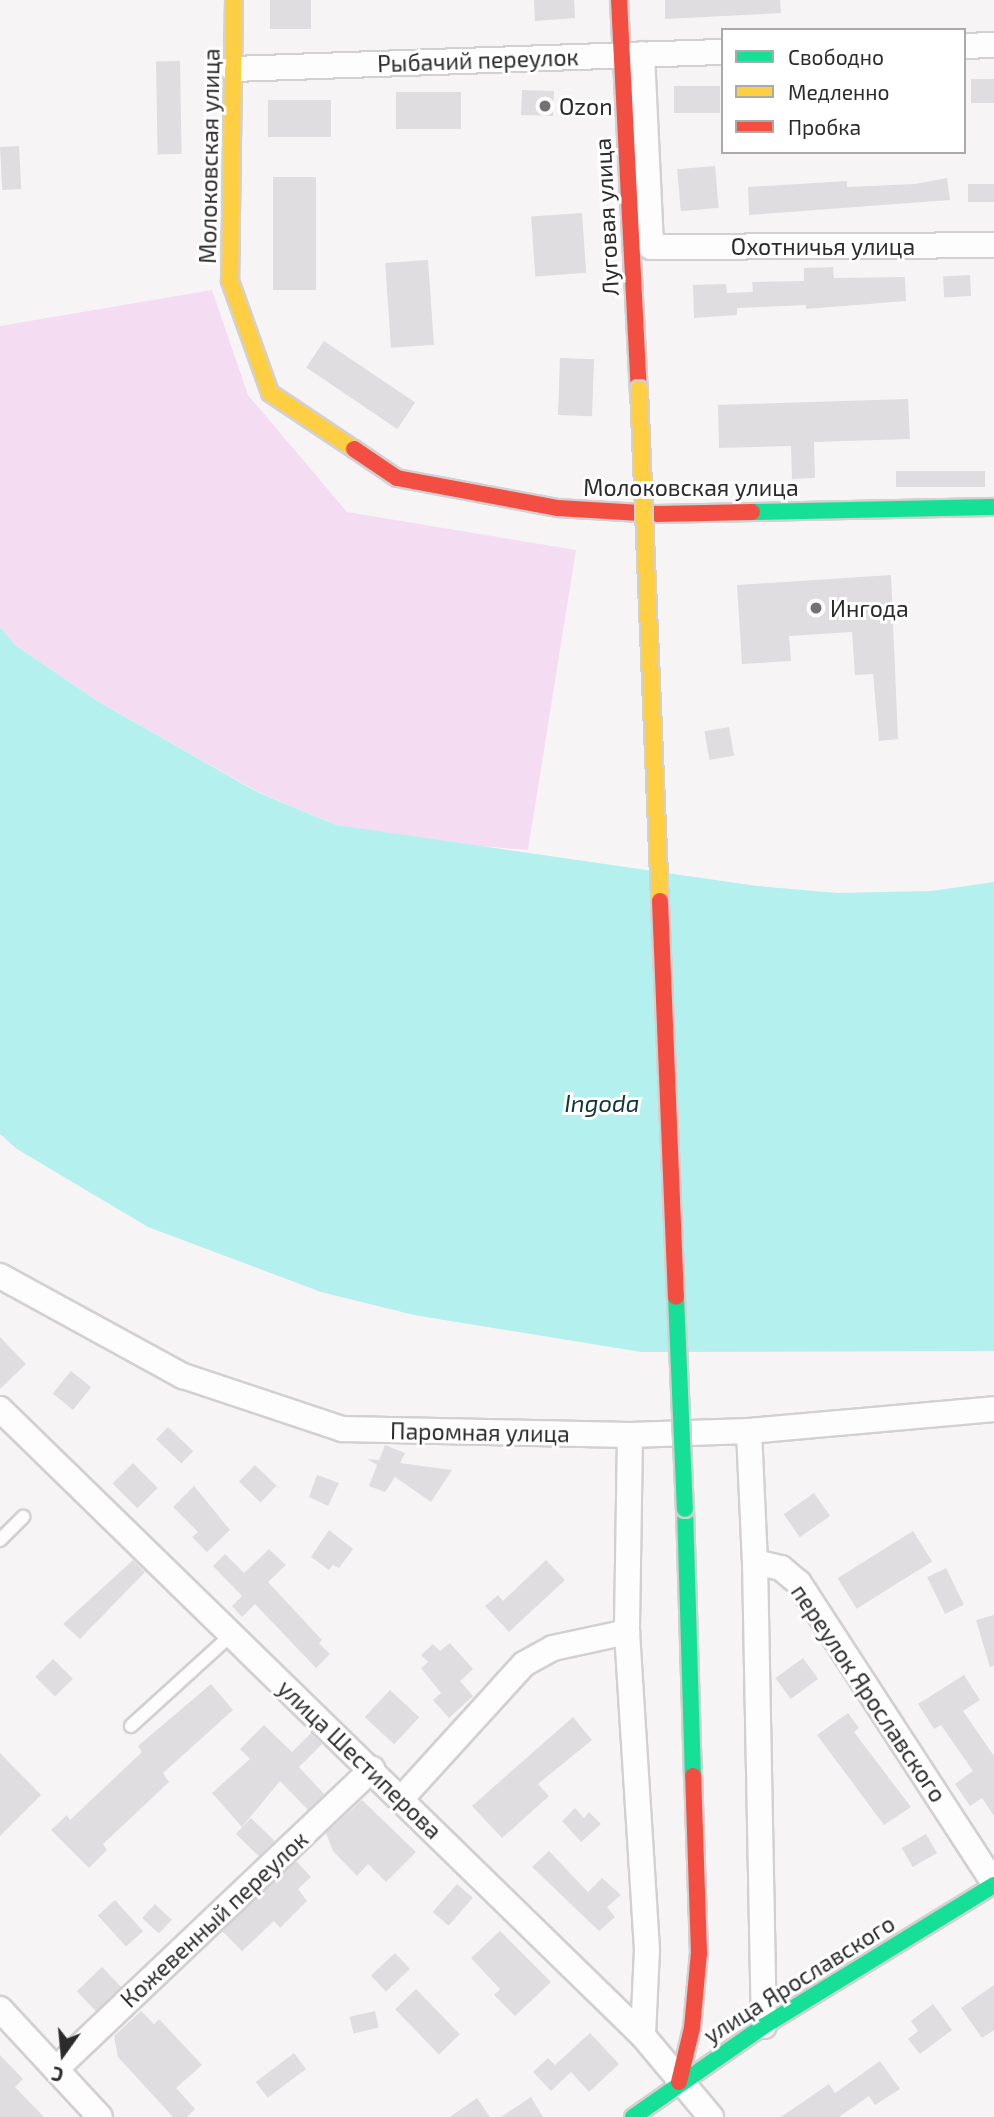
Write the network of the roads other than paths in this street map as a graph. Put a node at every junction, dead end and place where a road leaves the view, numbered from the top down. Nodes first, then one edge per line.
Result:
1 (234, 0) edge
2 (618, 0) edge
3 (994, 45) edge
4 (966, 46) edge
5 (721, 52) edge
6 (631, 55) junction
7 (233, 69) junction
8 (994, 245) edge
9 (994, 507) edge
10 (0, 1276) edge
11 (0, 1409) edge
12 (994, 1409) edge
13 (749, 1431) junction
14 (630, 1435) junction
15 (23, 1517) dead end
16 (0, 1540) edge
17 (755, 1562) junction
18 (627, 1632) junction
19 (231, 1635) junction
20 (131, 1726) dead end
21 (372, 1769) junction
22 (402, 1798) junction
23 (994, 1884) edge
24 (0, 2009) edge
25 (764, 2026) junction
26 (643, 2036) junction
27 (56, 2069) junction
28 (678, 2081) junction
29 (100, 2117) edge
30 (633, 2117) edge
31 (711, 2117) edge

1 - 7 street, Молоковская улица
2 - 6 street, Луговая улица
3 - 4 street
5 - 6 street, Рыбачий переулок
6 - 7 street, Рыбачий переулок
6 - 8 street, Охотничья улица
6 - 28 street, Луговая улица, bridge
7 - 9 street, Молоковская улица
10 - 14 street, Паромная улица
11 - 19 street, улица Шестиперова
12 - 13 street, Паромная улица
13 - 14 street, Паромная улица
13 - 17 street
14 - 18 street
15 - 16 lane
17 - 23 street, переулок Ярославского
17 - 25 street
18 - 22 street
18 - 26 street
19 - 20 lane
19 - 21 street, улица Шестиперова
21 - 22 street, улица Шестиперова
21 - 27 street, Кожевенный переулок
22 - 26 street, улица Шестиперова
23 - 25 street, улица Ярославского
24 - 27 street
25 - 28 street, улица Ярославского
26 - 28 street, улица Шестиперова
27 - 29 street
28 - 30 street, улица Ярославского
28 - 31 street, улица Шестиперова

